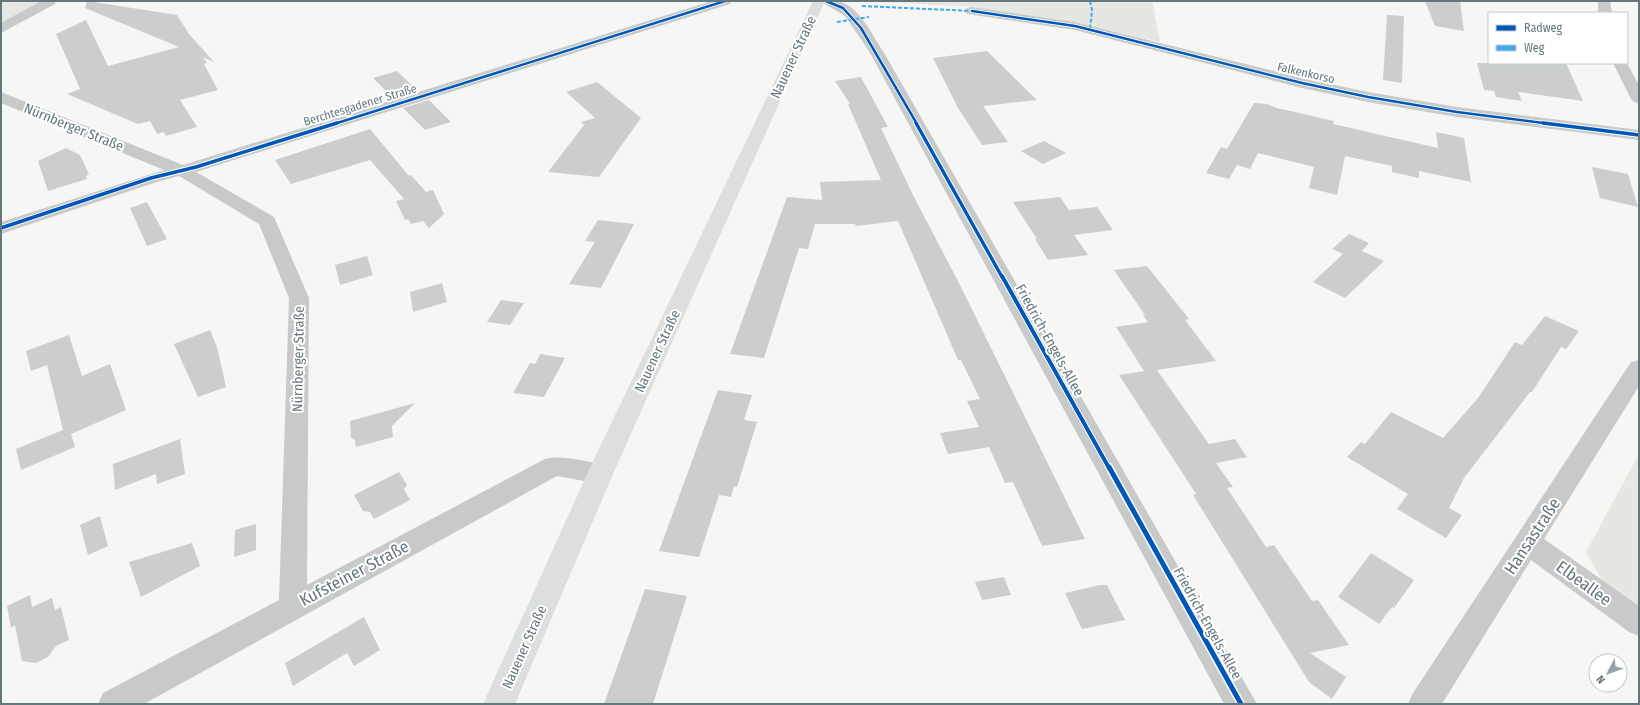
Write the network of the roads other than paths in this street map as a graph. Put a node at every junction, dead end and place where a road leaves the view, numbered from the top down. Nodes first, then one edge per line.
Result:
1 (50, 1) edge
2 (725, 1) edge
3 (819, 1) edge
4 (826, 1) edge
5 (1604, 1) edge
6 (972, 11) dead end
7 (1605, 12) edge
8 (1, 30) edge
9 (1621, 64) edge
10 (1, 97) edge
11 (1639, 99) edge
12 (1639, 135) edge
13 (180, 170) junction
14 (1, 228) edge
15 (1639, 368) edge
16 (600, 474) junction
17 (1528, 543) junction
18 (293, 606) junction
19 (1639, 623) edge
20 (114, 704) edge
21 (499, 704) edge
22 (1241, 704) edge
23 (1424, 704) edge

1 - 8 street
2 - 13 street, Berchtesgadener Straße
3 - 16 main road, Nauener Straße
4 - 22 street, Friedrich-Engels-Allee
5 - 7 street
6 - 12 street, Falkenkorso
9 - 11 street
10 - 13 street, Nürnberger Straße
13 - 14 street, Berchtesgadener Straße
13 - 18 street, Nürnberger Straße
15 - 17 street, Hansastraße
16 - 18 street, Kufsteiner Straße
16 - 21 main road, Nauener Straße
17 - 19 street, Elbeallee
17 - 23 street, Hansastraße
18 - 20 street, Kufsteiner Straße

